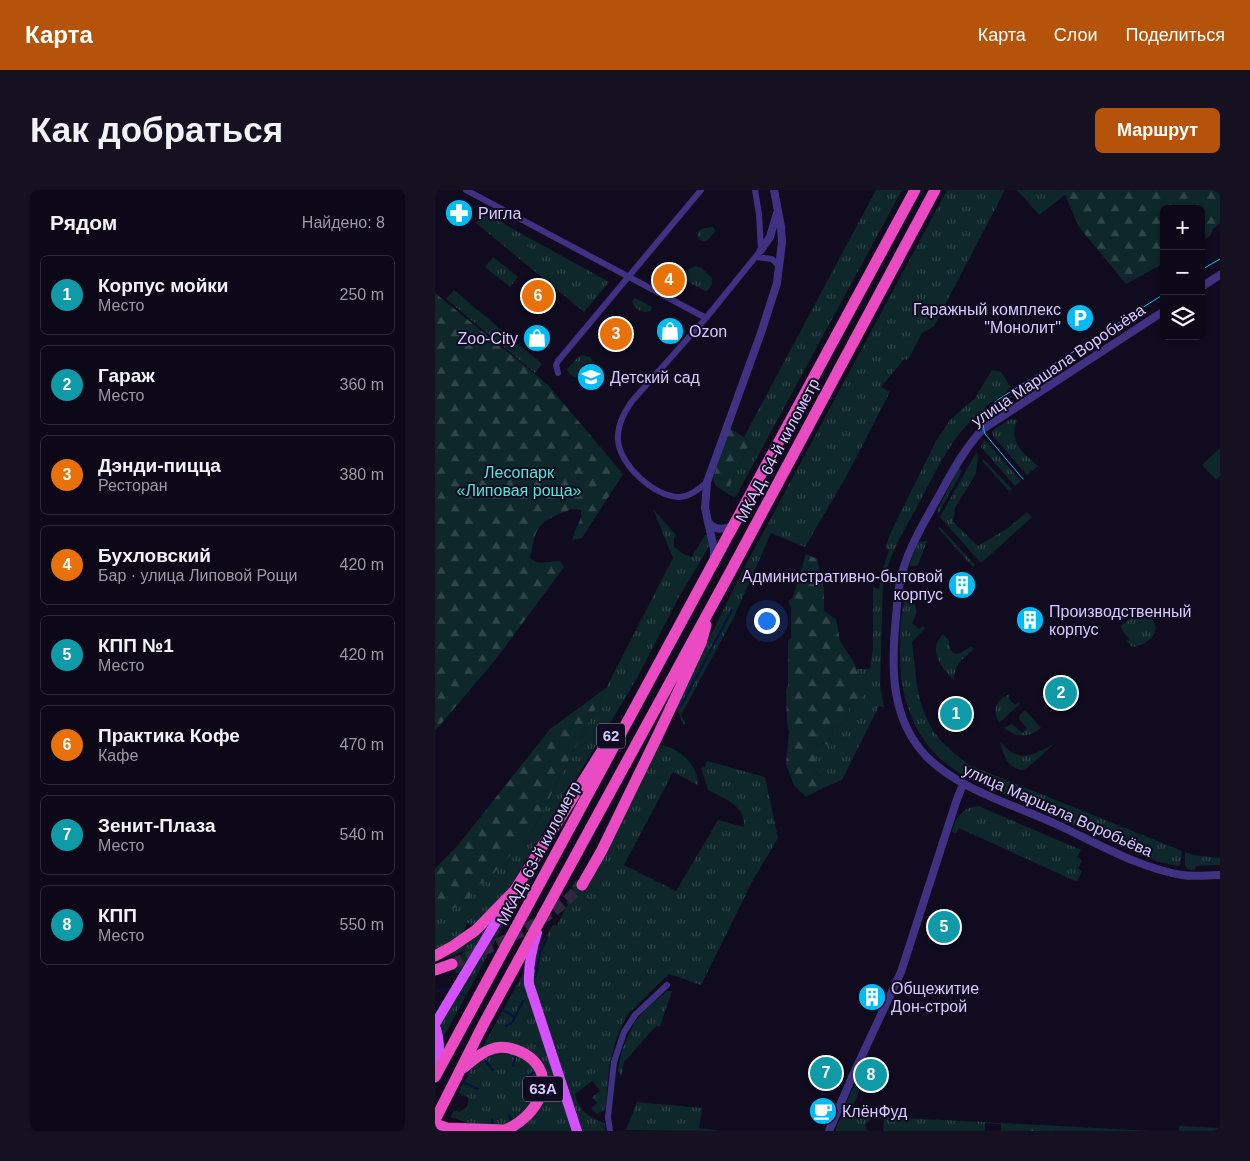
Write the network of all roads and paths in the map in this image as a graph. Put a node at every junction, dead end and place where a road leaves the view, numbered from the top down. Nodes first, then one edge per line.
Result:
1 (466, 190) edge
2 (701, 190) edge
3 (755, 190) edge
4 (774, 190) edge
5 (915, 190) edge
6 (935, 190) edge
7 (778, 211) junction
8 (761, 250) junction
9 (756, 257) junction
10 (779, 266) junction
11 (1220, 275) edge
12 (628, 278) junction
13 (1205, 284) edge
14 (1160, 313) edge
15 (706, 318) junction
16 (558, 373) dead end
17 (707, 482) junction
18 (696, 491) junction
19 (705, 496) junction
20 (708, 522) junction
21 (736, 522) junction
22 (713, 565) junction
23 (712, 605) junction
24 (670, 645) joint
25 (642, 695) junction
26 (646, 726) joint
27 (963, 784) junction
28 (1220, 875) edge
29 (582, 885) tunnel mouth
30 (515, 890) junction
31 (541, 920) junction
32 (435, 956) edge
33 (452, 964) tunnel mouth
34 (435, 970) edge
35 (667, 984) dead end
36 (435, 1025) edge
37 (460, 1071) junction
38 (435, 1076) edge
39 (435, 1122) edge
40 (451, 1130) edge
41 (577, 1131) edge
42 (611, 1131) edge
43 (829, 1131) edge

1 - 12 street
2 - 12 street
3 - 8 street
4 - 7 street
5 - 21 highway, МКАД, 64-й километр
6 - 23 highway, МКАД, 64-й километр
7 - 8 street
7 - 10 street
8 - 9 street
9 - 10 street
9 - 15 street
10 - 17 street
11 - 13 street
12 - 15 street
12 - 16 street
14 - 27 street, улица Маршала Воробьёва
15 - 18 street
17 - 18 street
17 - 19 street
18 - 19 street
19 - 20 street
20 - 21 street
20 - 22 street
21 - 22 highway, МКАД, 64-й километр
22 - 24 highway, МКАД, 64-й километр
23 - 26 highway, МКАД, 64-й километр
23 - 29 highway
24 - 25 highway, МКАД, 63-й километр
25 - 30 highway, 62
25 - 38 highway, МКАД, 63-й километр
26 - 31 highway, МКАД, 63-й километр
27 - 28 street, улица Маршала Воробьёва
27 - 43 street
30 - 32 highway
30 - 36 main road
31 - 37 highway, МКАД, 63-й километр
31 - 41 main road
33 - 34 highway
35 - 42 street
36 - 38 main road
37 - 39 highway, МКАД, 63-й километр
37 - 40 highway, 63A
39 - 40 highway

